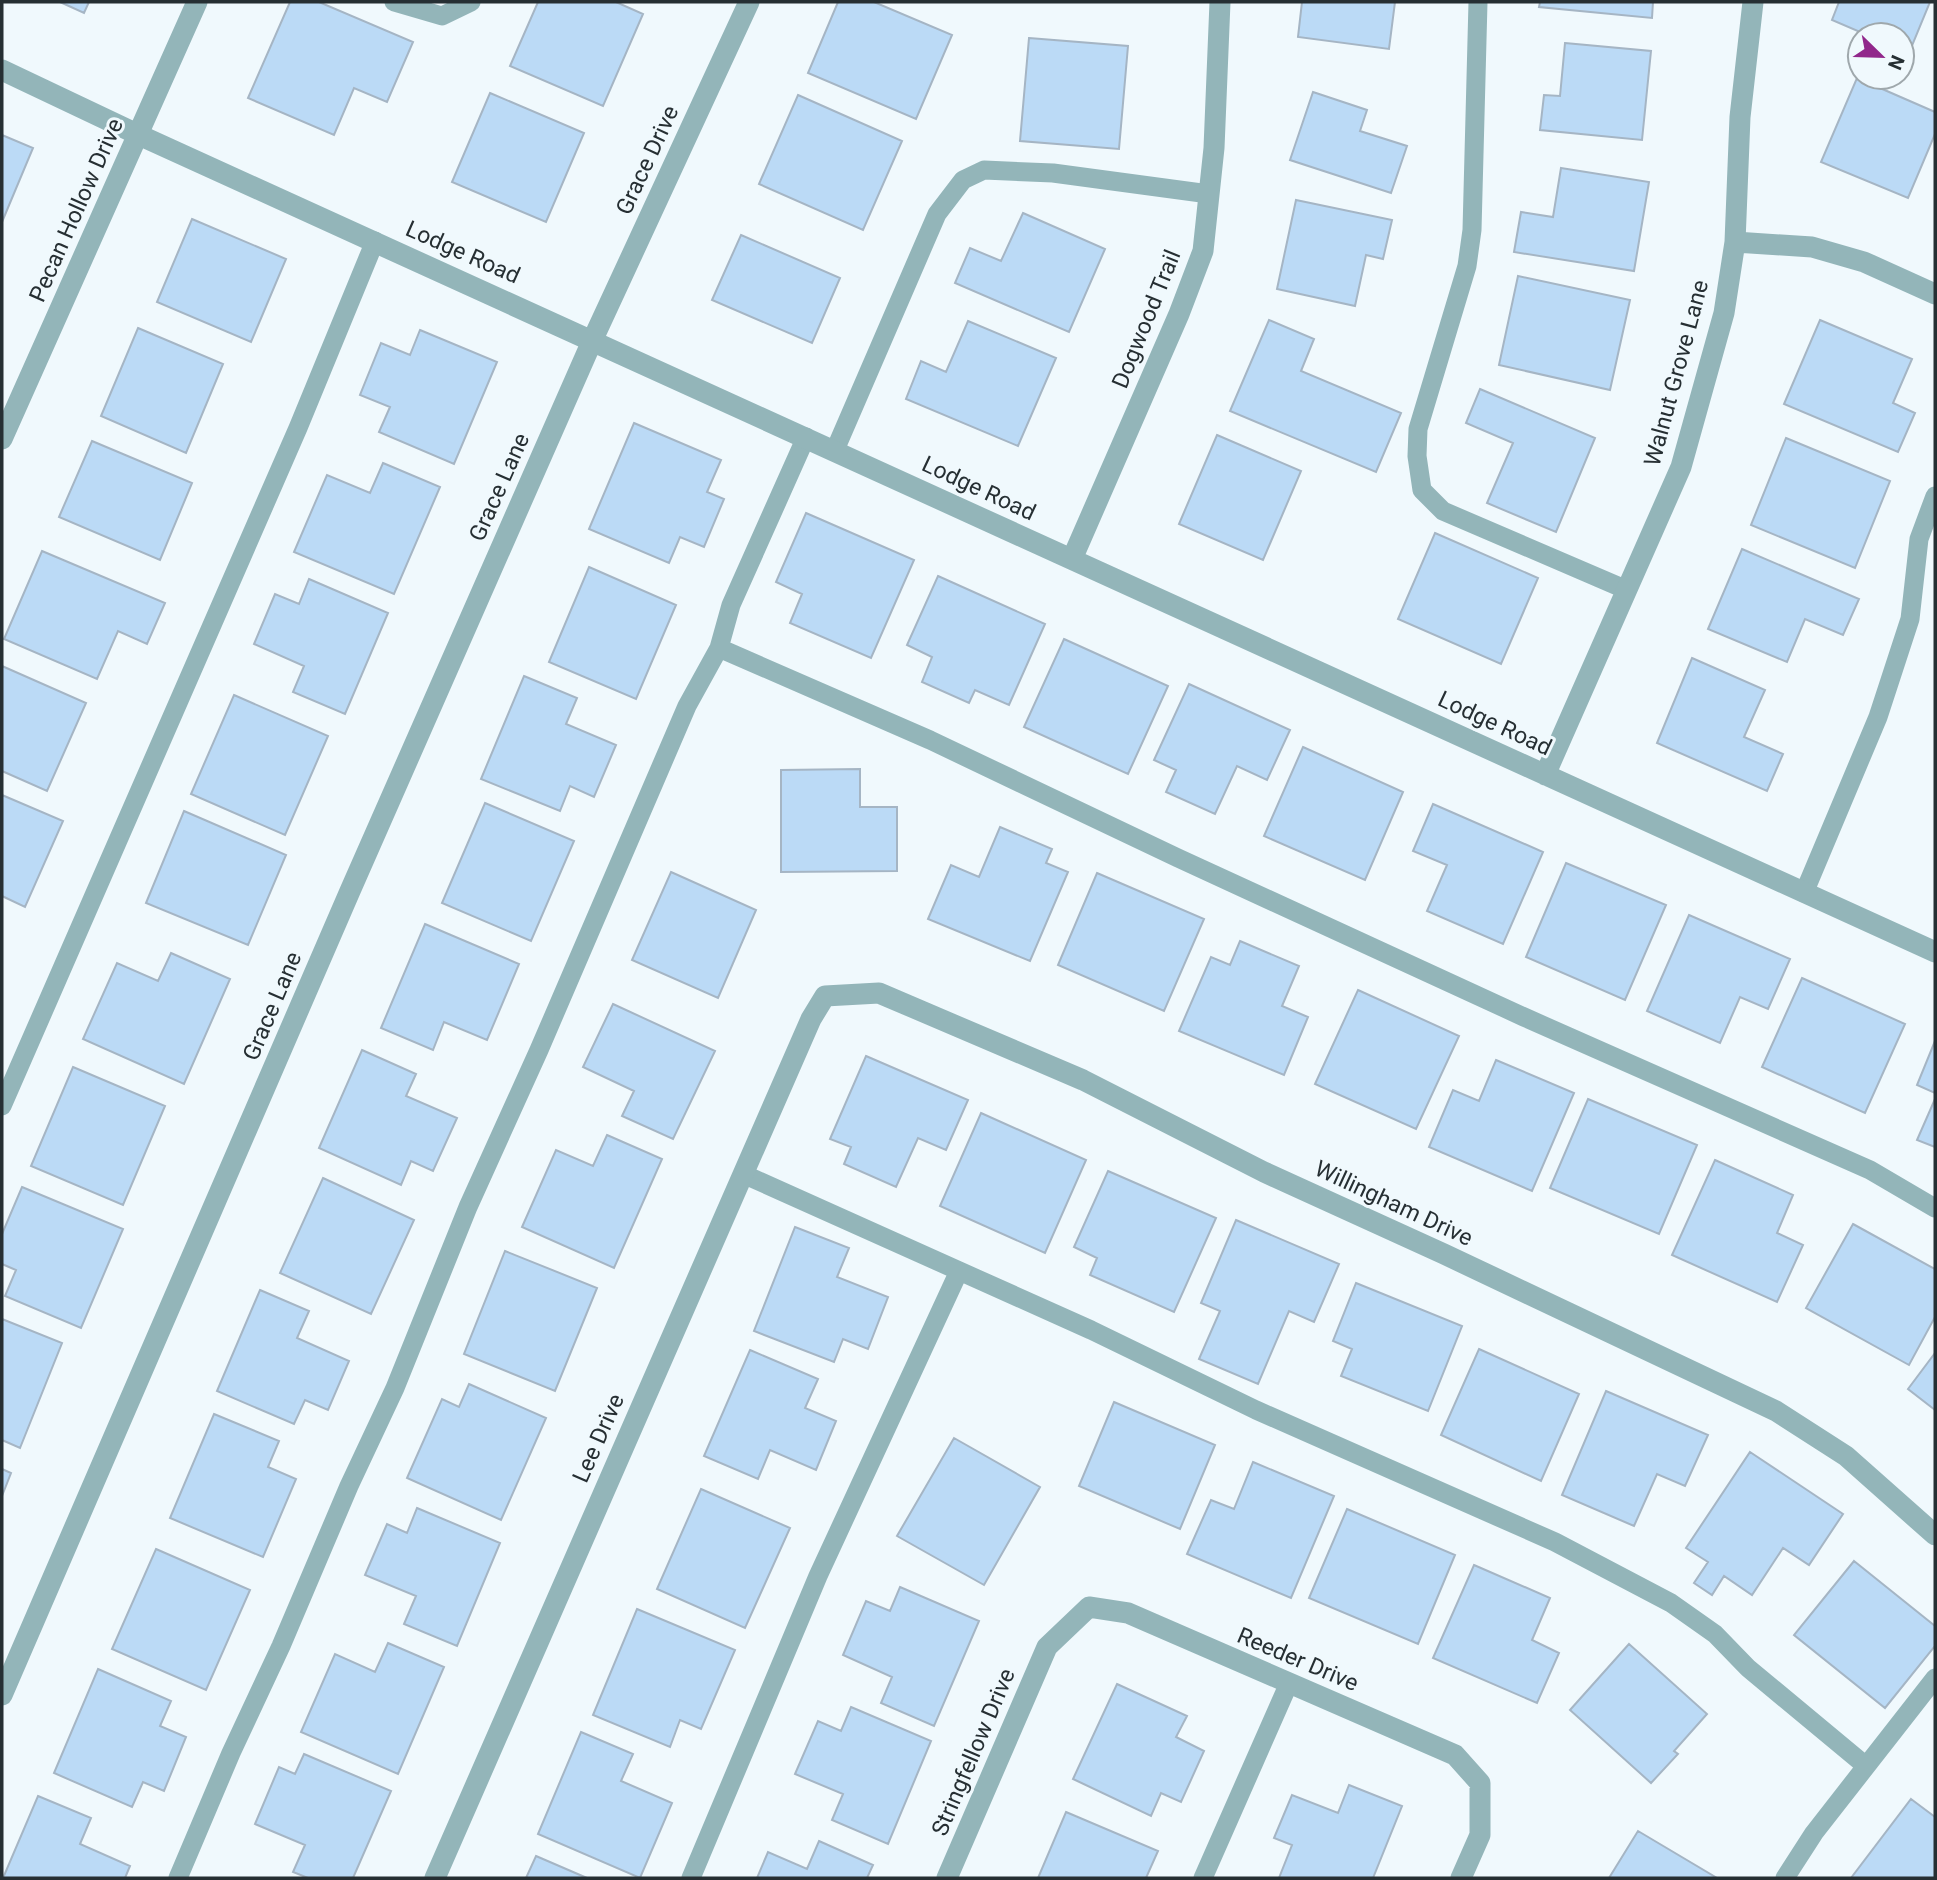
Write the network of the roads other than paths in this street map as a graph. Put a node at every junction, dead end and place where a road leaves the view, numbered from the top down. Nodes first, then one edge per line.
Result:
1 (197, 2) edge
2 (394, 2) edge
3 (471, 2) edge
4 (749, 2) edge
5 (1220, 2) edge
6 (1478, 2) edge
7 (1753, 2) edge
8 (2, 70) edge
9 (139, 135) junction
10 (1209, 194) junction
11 (374, 241) junction
12 (1735, 242) junction
13 (1935, 294) edge
14 (593, 340) junction
15 (806, 437) junction
16 (2, 439) edge
17 (835, 450) junction
18 (1935, 496) edge
19 (1072, 559) junction
20 (1627, 590) junction
21 (719, 648) junction
22 (1545, 775) junction
23 (1804, 893) junction
24 (1935, 952) edge
25 (811, 1019) joint
26 (2, 1106) edge
27 (743, 1174) junction
28 (1935, 1208) edge
29 (958, 1271) junction
30 (1935, 1535) edge
31 (1047, 1647) joint
32 (1935, 1678) edge
33 (1289, 1683) junction
34 (2, 1695) edge
35 (1866, 1766) junction
36 (178, 1878) edge
37 (436, 1878) edge
38 (691, 1878) edge
39 (947, 1878) edge
40 (1203, 1878) edge
41 (1461, 1878) edge
42 (1785, 1878) edge

1 - 9 street, Pecan Hollow Drive
2 - 3 lane
4 - 14 street, Grace Drive
5 - 10 street, Dogwood Trail
6 - 20 lane
7 - 12 street, Walnut Grove Lane
8 - 9 street, Lodge Road
9 - 11 street, Lodge Road
9 - 16 street, Pecan Hollow Drive
10 - 17 lane
10 - 19 street, Dogwood Trail
11 - 14 street, Lodge Road
11 - 26 lane
12 - 13 street
12 - 20 street, Walnut Grove Lane
14 - 15 street, Lodge Road
14 - 34 street, Grace Lane
15 - 17 street, Lodge Road
15 - 21 lane
17 - 19 street, Lodge Road
18 - 23 lane
19 - 22 street, Lodge Road
20 - 22 street, Walnut Grove Lane
21 - 28 lane
21 - 36 lane
22 - 23 street, Lodge Road
23 - 24 street, Lodge Road
25 - 27 street, Lee Drive
25 - 30 street, Willingham Drive
27 - 29 lane
27 - 37 street, Lee Drive
29 - 35 lane
29 - 38 lane
31 - 33 street, Reeder Drive
31 - 39 street, Stringfellow Drive
32 - 35 lane
33 - 40 lane
33 - 41 street, Reeder Drive
35 - 42 lane

